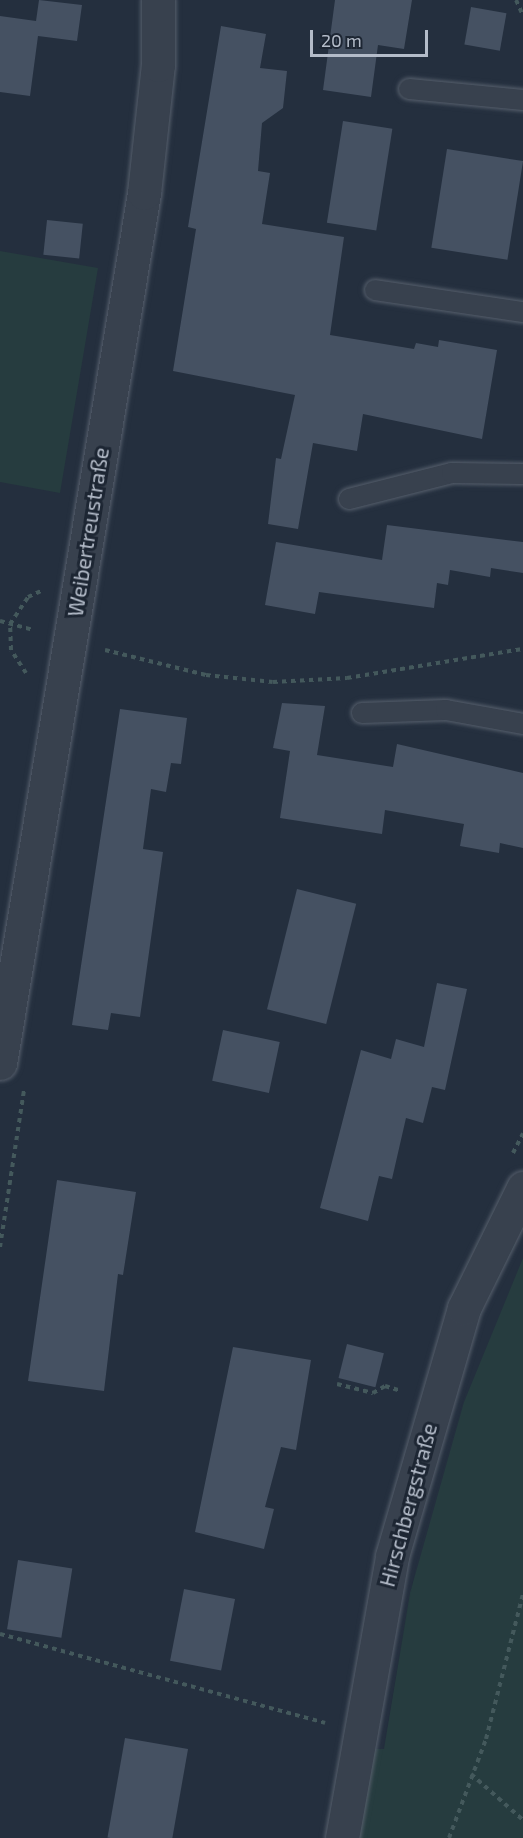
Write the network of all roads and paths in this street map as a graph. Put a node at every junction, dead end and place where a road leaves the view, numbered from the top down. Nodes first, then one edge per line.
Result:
1 (158, 0) edge
2 (516, 0) edge
3 (523, 16) edge
4 (409, 89) dead end
5 (523, 100) edge
6 (375, 290) dead end
7 (523, 312) edge
8 (523, 474) edge
9 (349, 499) dead end
10 (523, 650) edge
11 (112, 652) dead end
12 (362, 713) dead end
13 (523, 724) edge
14 (0, 1063) edge
15 (523, 1188) edge
16 (337, 1384) dead end
17 (413, 1395) dead end
18 (523, 1594) edge
19 (0, 1634) edge
20 (358, 1732) junction
21 (471, 1774) junction
22 (523, 1820) edge
23 (342, 1838) edge
24 (449, 1838) edge

1 - 14 street, Weibertreustraße
2 - 3 path
4 - 5 lane
6 - 7 lane
8 - 9 lane
10 - 11 path
12 - 13 lane
15 - 20 street, Hirschbergstraße
16 - 17 path
18 - 21 path
19 - 20 path
20 - 23 street, Hirschbergstraße
21 - 22 path
21 - 24 path

